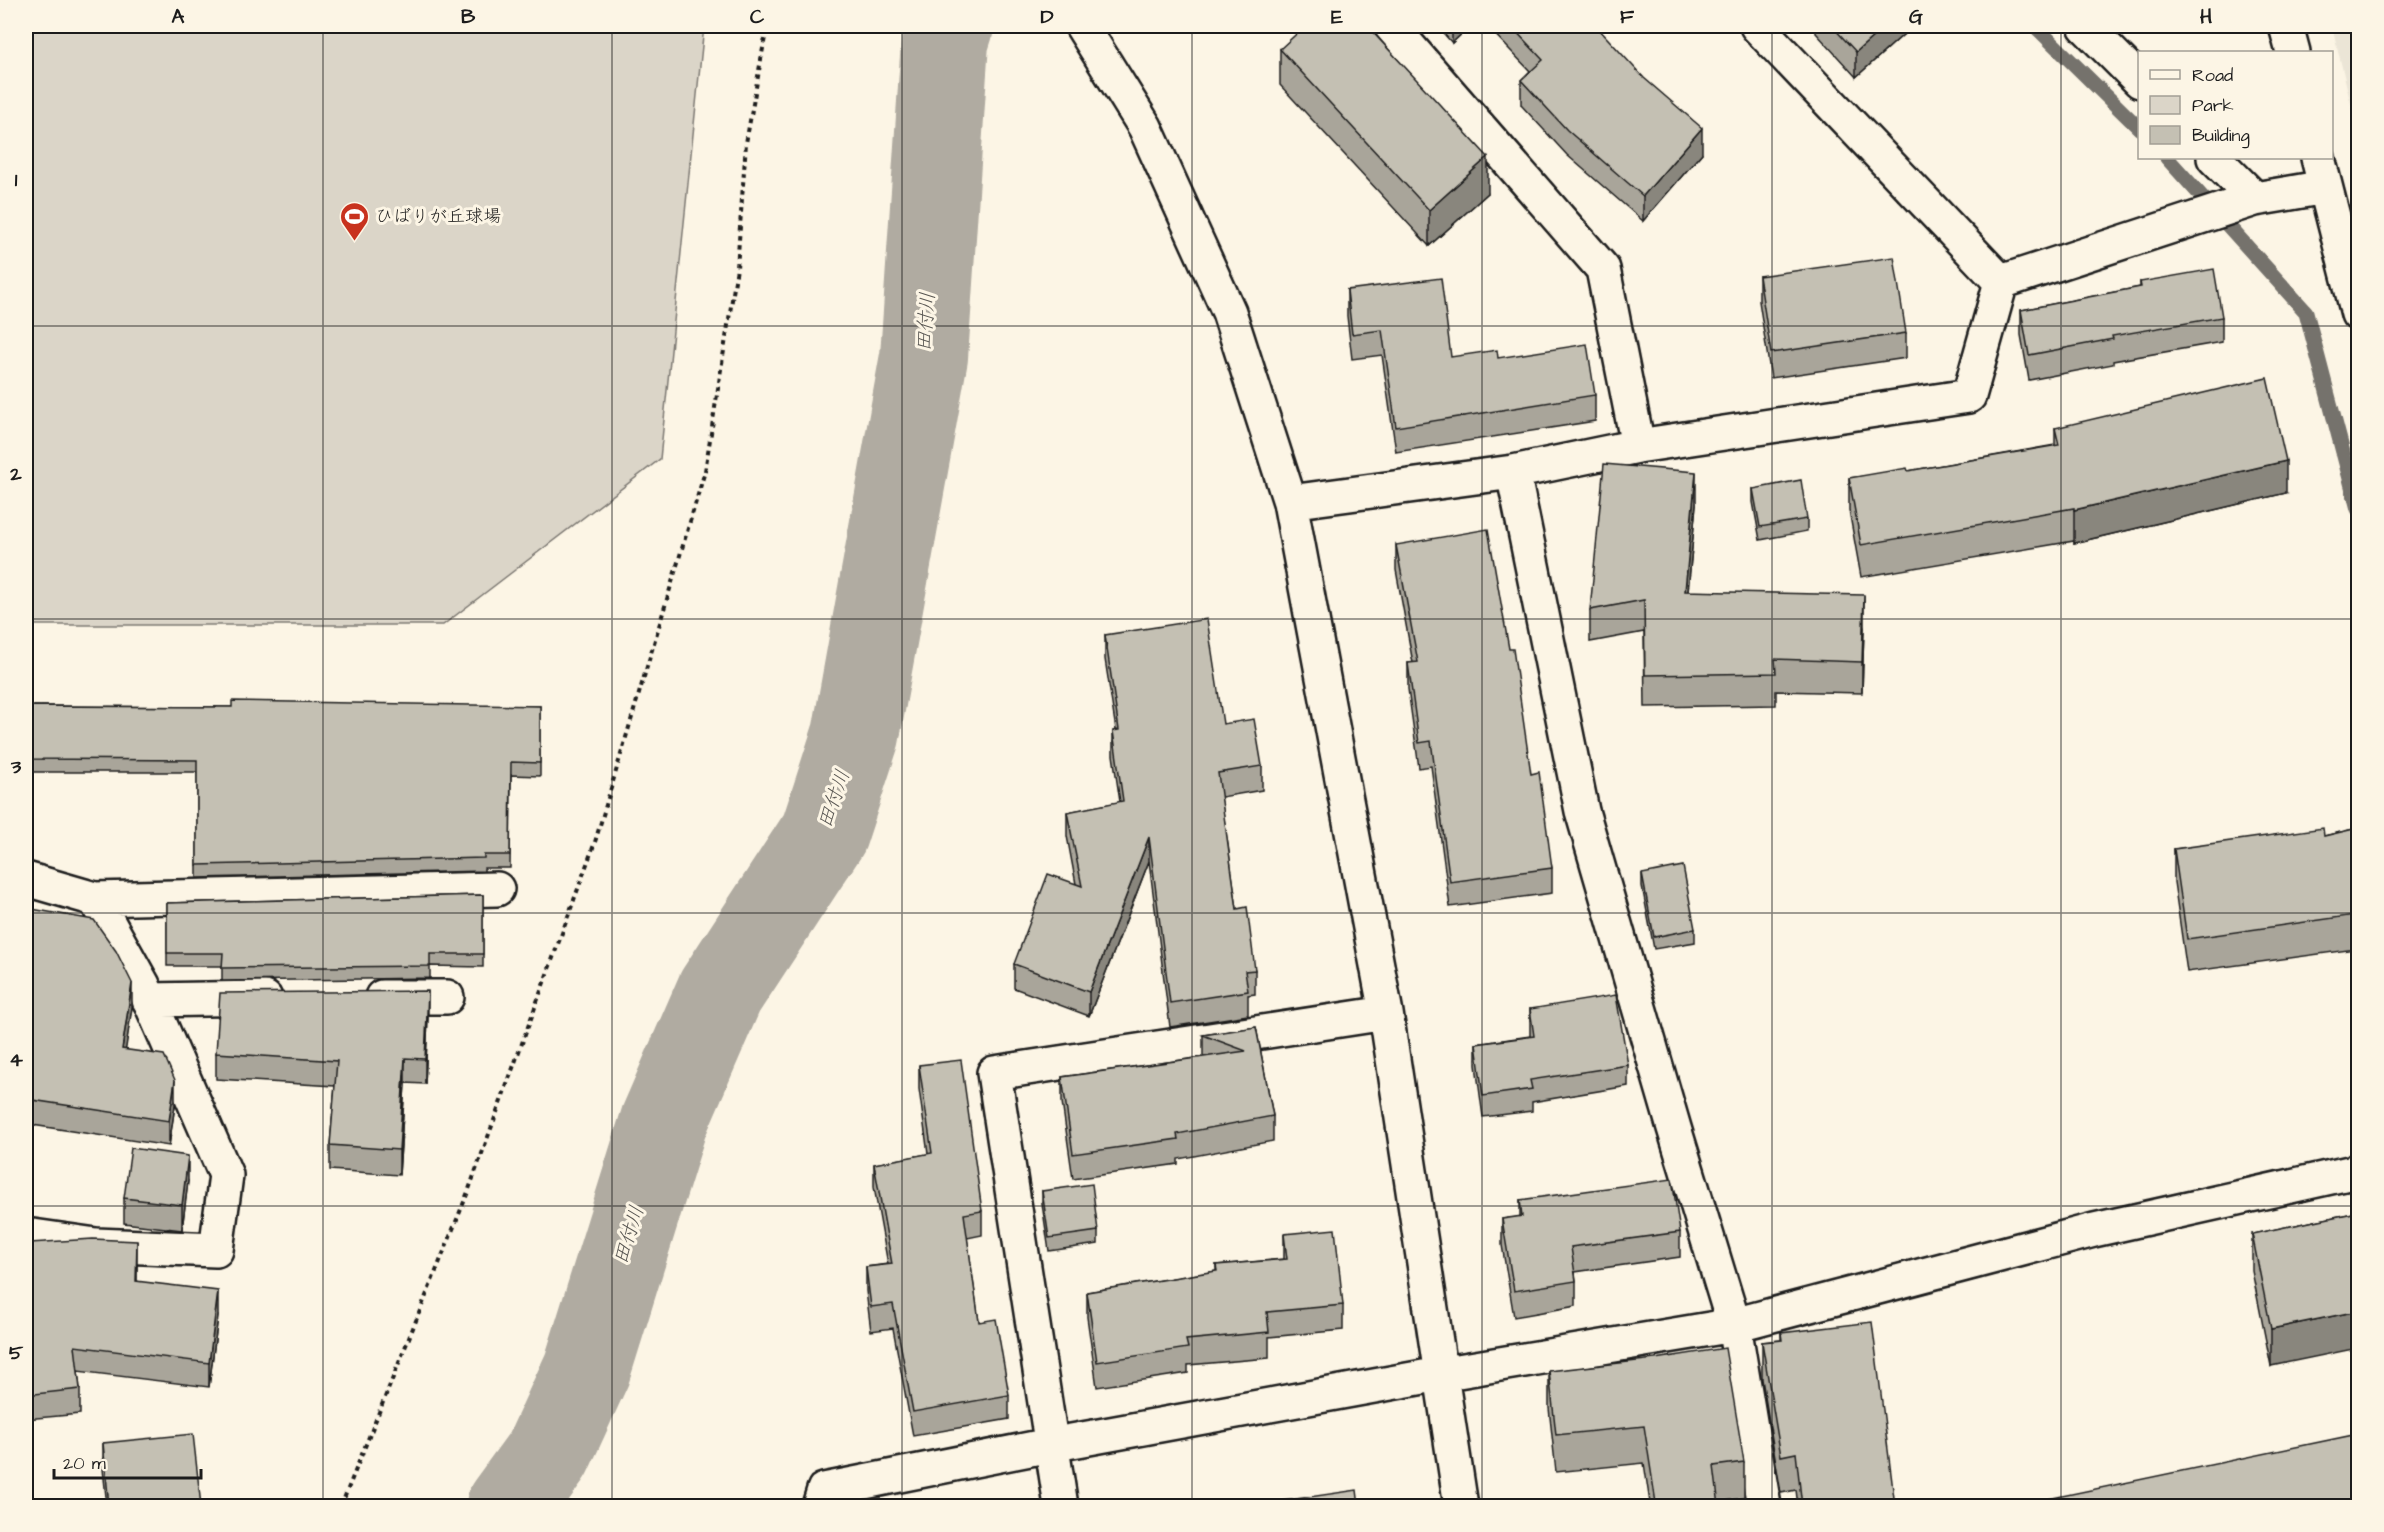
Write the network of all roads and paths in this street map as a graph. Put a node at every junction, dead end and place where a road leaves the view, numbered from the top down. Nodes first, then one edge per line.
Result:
1 (767, 26) edge
2 (1082, 26) edge
3 (1391, 26) edge
4 (1757, 26) edge
5 (2085, 26) edge
6 (2286, 26) edge
7 (2293, 51) edge
8 (2138, 80) edge
9 (2215, 159) edge
10 (2321, 172) edge
11 (2255, 199) junction
12 (2001, 282) junction
13 (2358, 314) edge
14 (1638, 446) junction
15 (1513, 472) junction
16 (1290, 502) junction
17 (26, 879) edge
18 (497, 889) dead end
19 (95, 899) junction
20 (447, 997) dead end
21 (292, 998) edge
22 (351, 998) edge
23 (149, 999) junction
24 (1386, 1013) junction
25 (2358, 1171) edge
26 (26, 1235) edge
27 (1734, 1324) junction
28 (1440, 1374) junction
29 (1050, 1445) junction
30 (340, 1506) edge
31 (819, 1506) edge
32 (1061, 1506) edge
33 (1461, 1506) edge
34 (1764, 1506) edge

1 - 30 path
2 - 16 street
3 - 14 street
4 - 12 street
5 - 8 street
6 - 7 street
9 - 11 street
10 - 11 street
10 - 13 street
11 - 12 street
12 - 14 street
14 - 15 street
15 - 16 street
15 - 27 street
16 - 24 street
17 - 19 street
18 - 19 street
19 - 23 street
20 - 22 street
21 - 23 street
23 - 26 street
24 - 28 street
24 - 29 street
25 - 27 street
27 - 28 street
27 - 34 street
28 - 29 street
28 - 33 street
29 - 31 street
29 - 32 street

